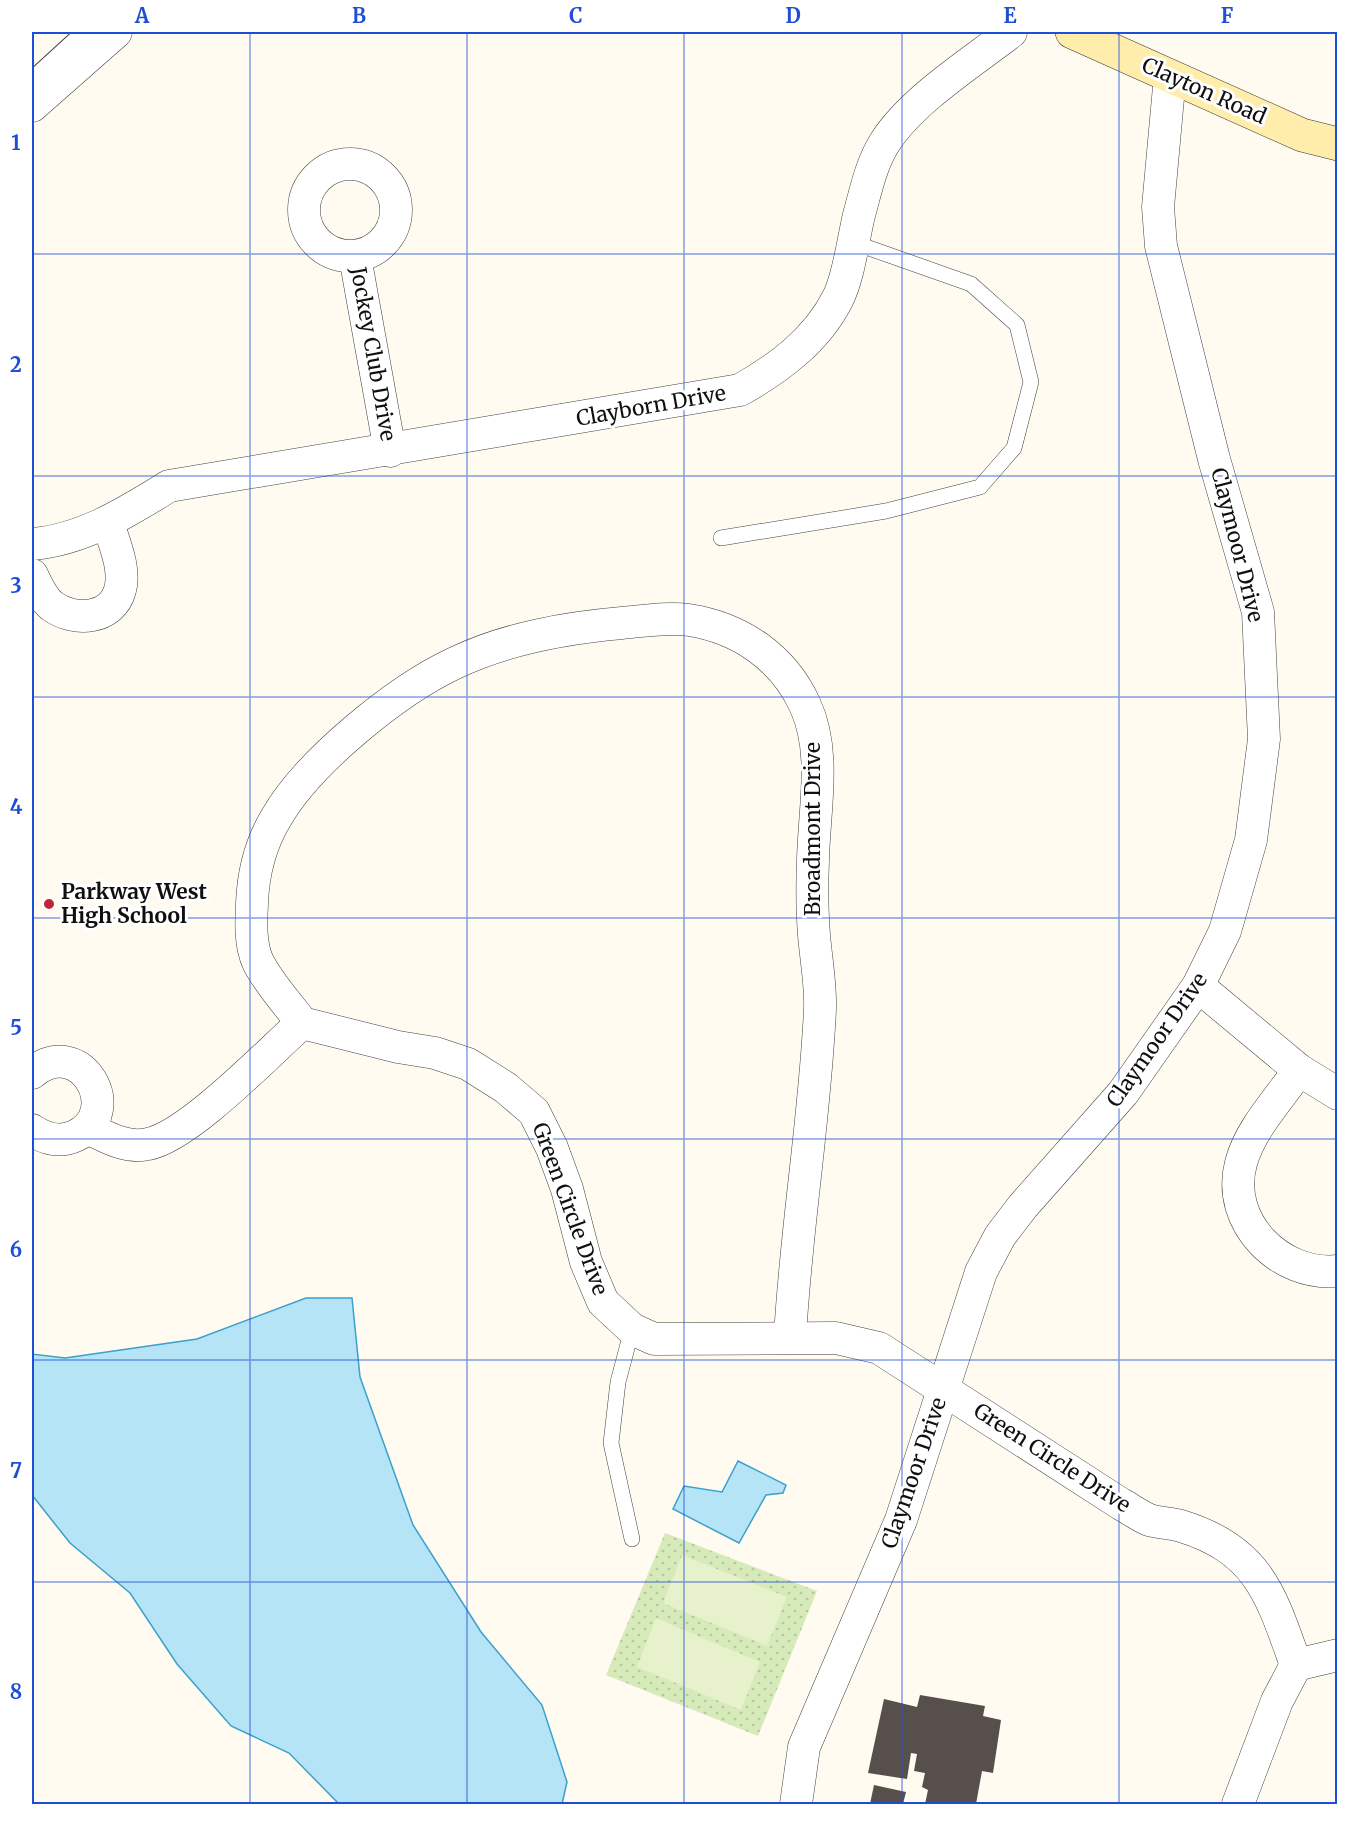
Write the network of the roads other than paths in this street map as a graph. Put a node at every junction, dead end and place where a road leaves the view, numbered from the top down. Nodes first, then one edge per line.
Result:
1 (90, 32) edge
2 (116, 32) edge
3 (1011, 32) edge
4 (1072, 32) edge
5 (1170, 76) junction
6 (32, 85) edge
7 (32, 106) edge
8 (1338, 144) edge
9 (852, 242) junction
10 (355, 257) dead end
11 (390, 451) junction
12 (108, 523) junction
13 (721, 538) dead end
14 (32, 544) edge
15 (32, 575) edge
16 (1198, 986) junction
17 (303, 1023) junction
18 (1299, 1070) junction
19 (32, 1073) edge
20 (1338, 1094) edge
21 (88, 1128) junction
22 (32, 1130) edge
23 (1338, 1271) edge
24 (632, 1329) junction
25 (790, 1337) junction
26 (943, 1388) junction
27 (632, 1539) dead end
28 (1338, 1655) edge
29 (1296, 1665) junction
30 (796, 1804) edge
31 (1238, 1804) edge

1 - 6 street
2 - 7 street
3 - 9 street, Clayborn Drive
4 - 5 main road, Clayton Road
5 - 8 main road, Clayton Road
5 - 16 street, Claymoor Drive
9 - 11 street, Clayborn Drive
9 - 13 lane
10 - 11 street, Jockey Club Drive
11 - 12 street, Clayborn Drive
12 - 14 street, Clayborn Drive
12 - 15 street
16 - 18 street
16 - 26 street, Claymoor Drive
17 - 21 street
17 - 24 street, Green Circle Drive
17 - 25 street, Broadmont Drive
18 - 20 street
18 - 23 street
19 - 21 street
21 - 22 street
24 - 25 street, Green Circle Drive
24 - 27 lane
25 - 26 street, Green Circle Drive
26 - 29 street, Green Circle Drive
26 - 30 street, Claymoor Drive
28 - 29 street
29 - 31 street

